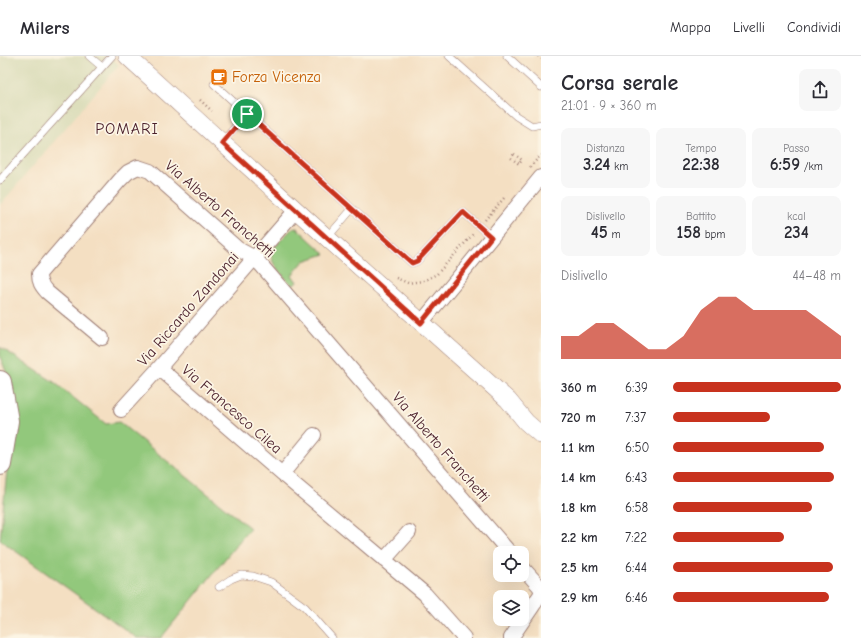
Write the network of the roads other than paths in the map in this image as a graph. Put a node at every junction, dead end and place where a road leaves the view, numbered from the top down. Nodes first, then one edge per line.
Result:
1 (88, 56) edge
2 (112, 56) edge
3 (126, 56) edge
4 (449, 56) edge
5 (507, 56) edge
6 (102, 67) junction
7 (214, 84) dead end
8 (541, 87) edge
9 (247, 114) junction
10 (541, 124) edge
11 (227, 136) junction
12 (541, 177) edge
13 (0, 180) edge
14 (352, 209) junction
15 (296, 210) junction
16 (491, 237) junction
17 (326, 238) junction
18 (255, 258) junction
19 (421, 323) junction
20 (102, 338) dead end
21 (160, 368) junction
22 (0, 382) edge
23 (508, 400) junction
24 (121, 410) dead end
25 (541, 423) edge
26 (314, 435) dead end
27 (541, 435) edge
28 (0, 464) edge
29 (282, 474) junction
30 (409, 532) dead end
31 (504, 546) edge
32 (384, 560) junction
33 (529, 575) edge
34 (219, 587) dead end
35 (541, 591) edge
36 (541, 594) edge
37 (332, 638) edge
38 (464, 638) edge
39 (511, 638) edge

1 - 6 lane
2 - 6 lane
3 - 11 street
4 - 10 lane
5 - 8 lane
6 - 13 lane
7 - 9 lane
9 - 11 lane
9 - 14 lane
11 - 15 street
12 - 16 street
14 - 16 lane
14 - 17 lane
15 - 17 street
15 - 18 street, Via Riccardo Zandonai
16 - 19 street
17 - 19 street
18 - 20 street, Via Alberto Franchetti
18 - 21 street, Via Riccardo Zandonai
18 - 31 street, Via Alberto Franchetti
19 - 23 street
21 - 24 street, Via Riccardo Zandonai
21 - 29 street, Via Francesco Cilea
22 - 28 highway
23 - 25 street
23 - 27 street
26 - 29 street, Via Francesco Cilea
29 - 32 street, Via Francesco Cilea
30 - 32 street
32 - 38 street, Via Francesco Cilea
33 - 35 street
34 - 37 lane
36 - 39 street

